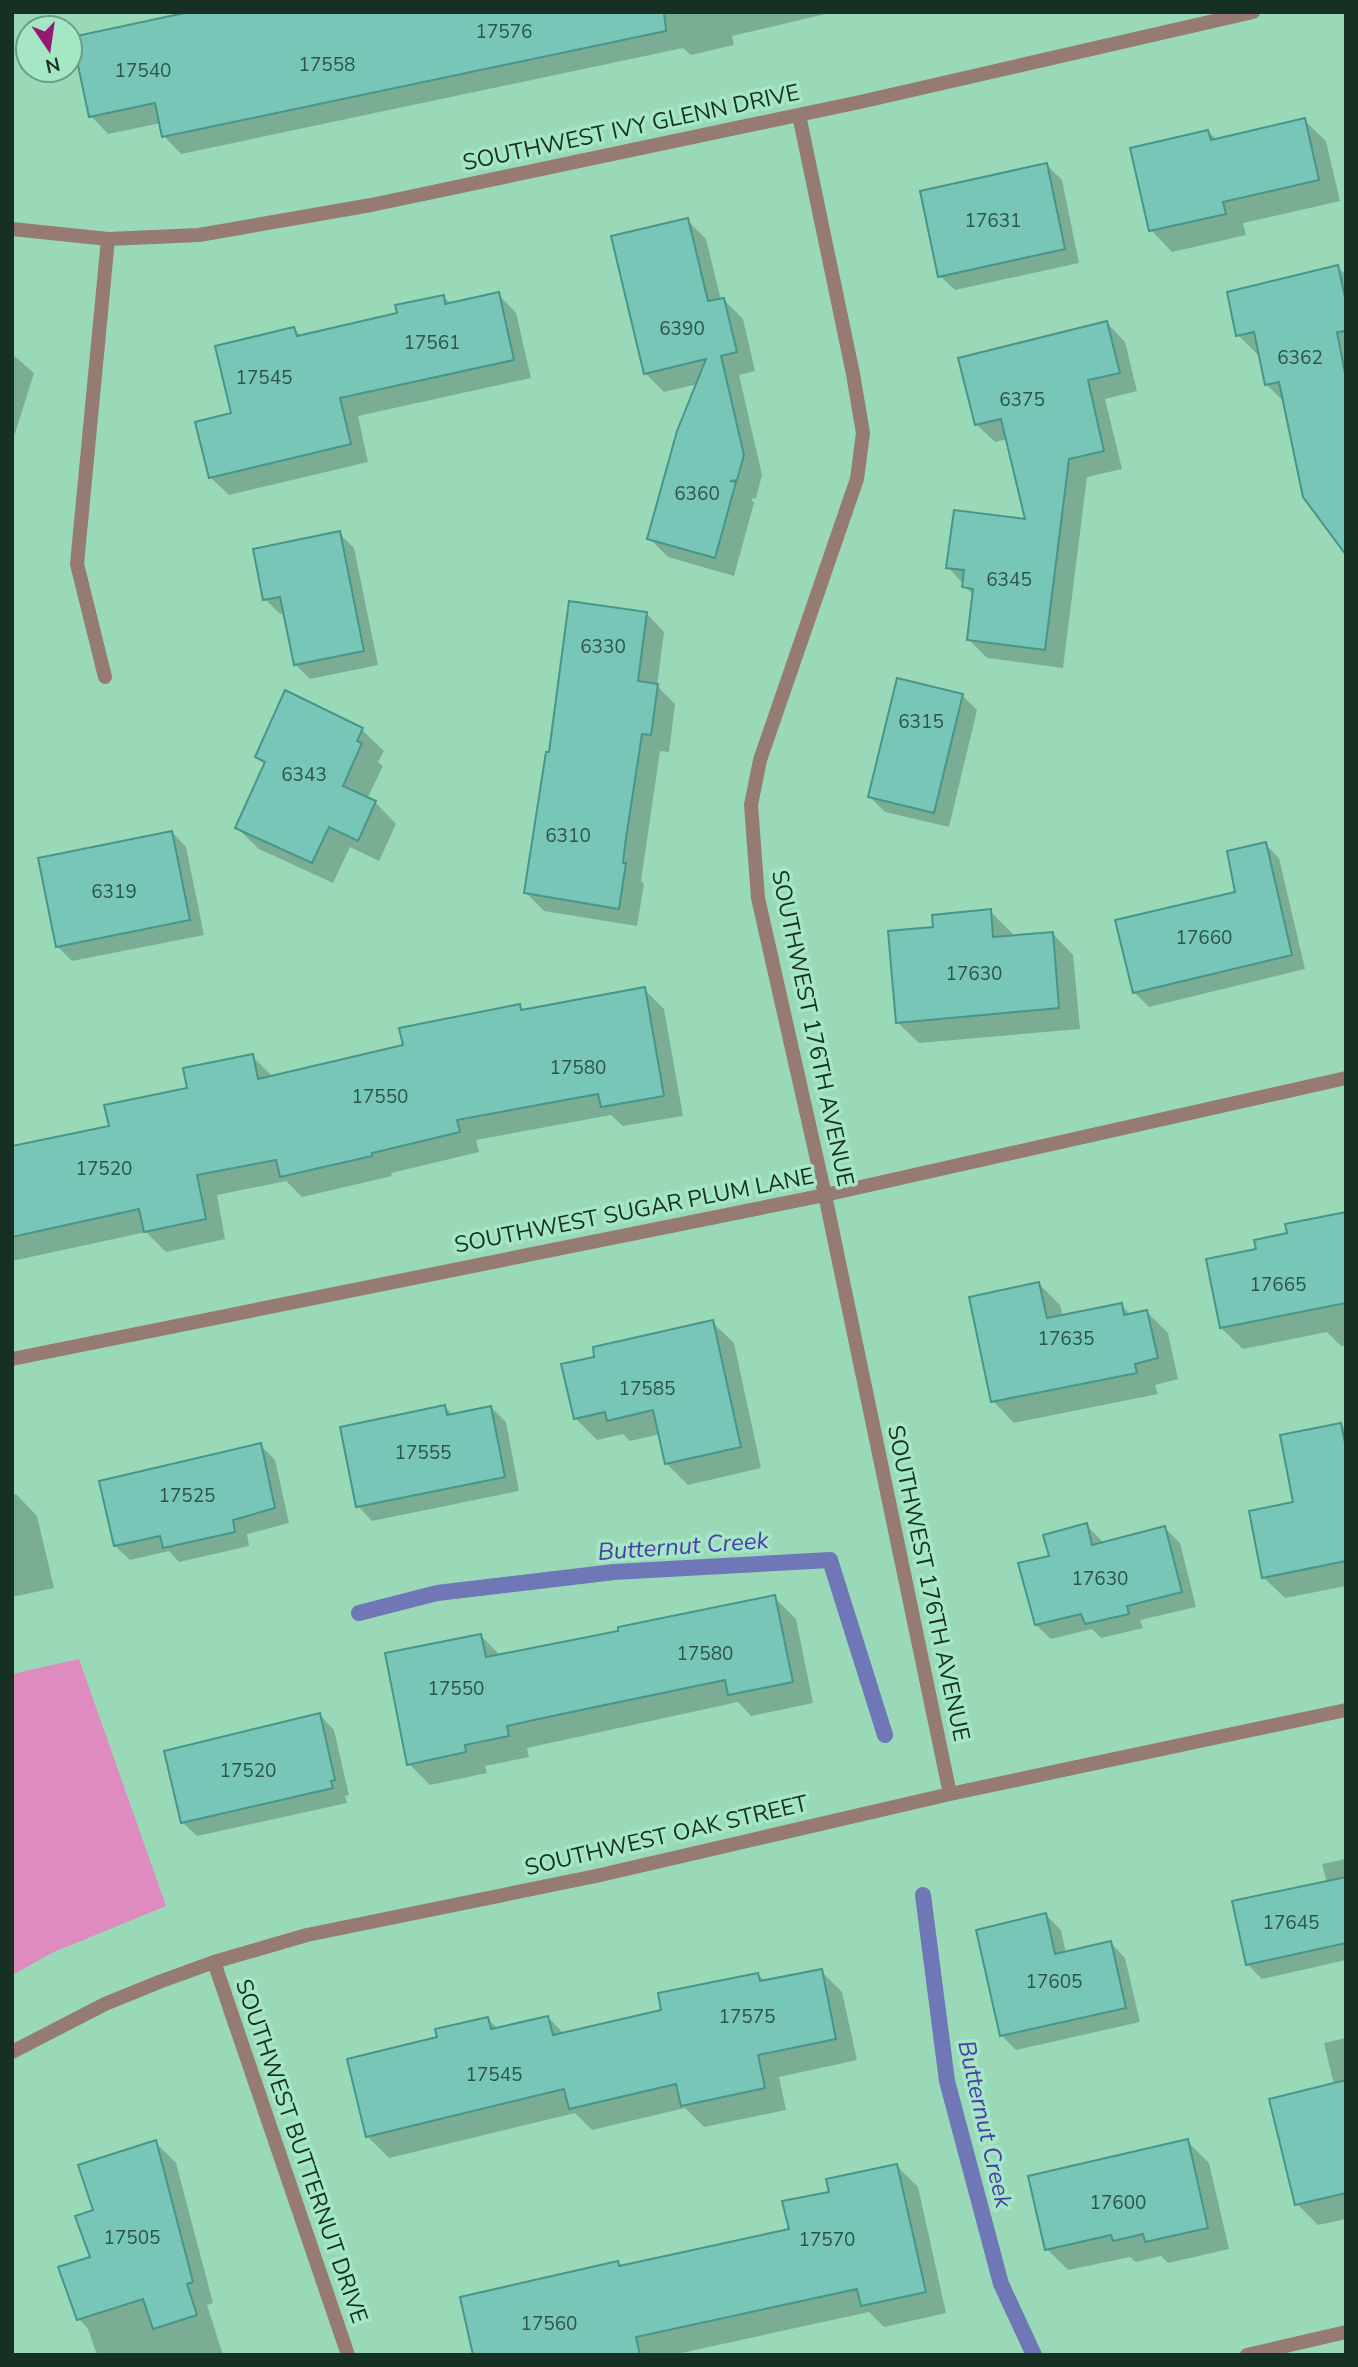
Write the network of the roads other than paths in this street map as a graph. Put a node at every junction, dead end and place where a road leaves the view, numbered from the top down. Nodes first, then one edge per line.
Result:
1 (1253, 12) edge
2 (799, 115) junction
3 (12, 229) edge
4 (108, 239) junction
5 (106, 677) dead end
6 (1346, 1077) edge
7 (825, 1195) junction
8 (12, 1359) edge
9 (1346, 1710) edge
10 (950, 1794) junction
11 (214, 1962) junction
12 (12, 2052) edge
13 (1346, 2332) edge
14 (348, 2355) edge
15 (1247, 2355) edge

1 - 2 street, SOUTHWEST IVY GLENN DRIVE
2 - 4 street, SOUTHWEST IVY GLENN DRIVE
2 - 7 street, SOUTHWEST 176TH AVENUE
3 - 4 street, SOUTHWEST IVY GLENN DRIVE
4 - 5 street
6 - 7 street, SOUTHWEST SUGAR PLUM LANE
7 - 8 street, SOUTHWEST SUGAR PLUM LANE
7 - 10 street, SOUTHWEST 176TH AVENUE
9 - 10 street, SOUTHWEST OAK STREET
10 - 11 street, SOUTHWEST OAK STREET
11 - 12 street, SOUTHWEST OAK STREET
11 - 14 street, SOUTHWEST BUTTERNUT DRIVE
13 - 15 street

